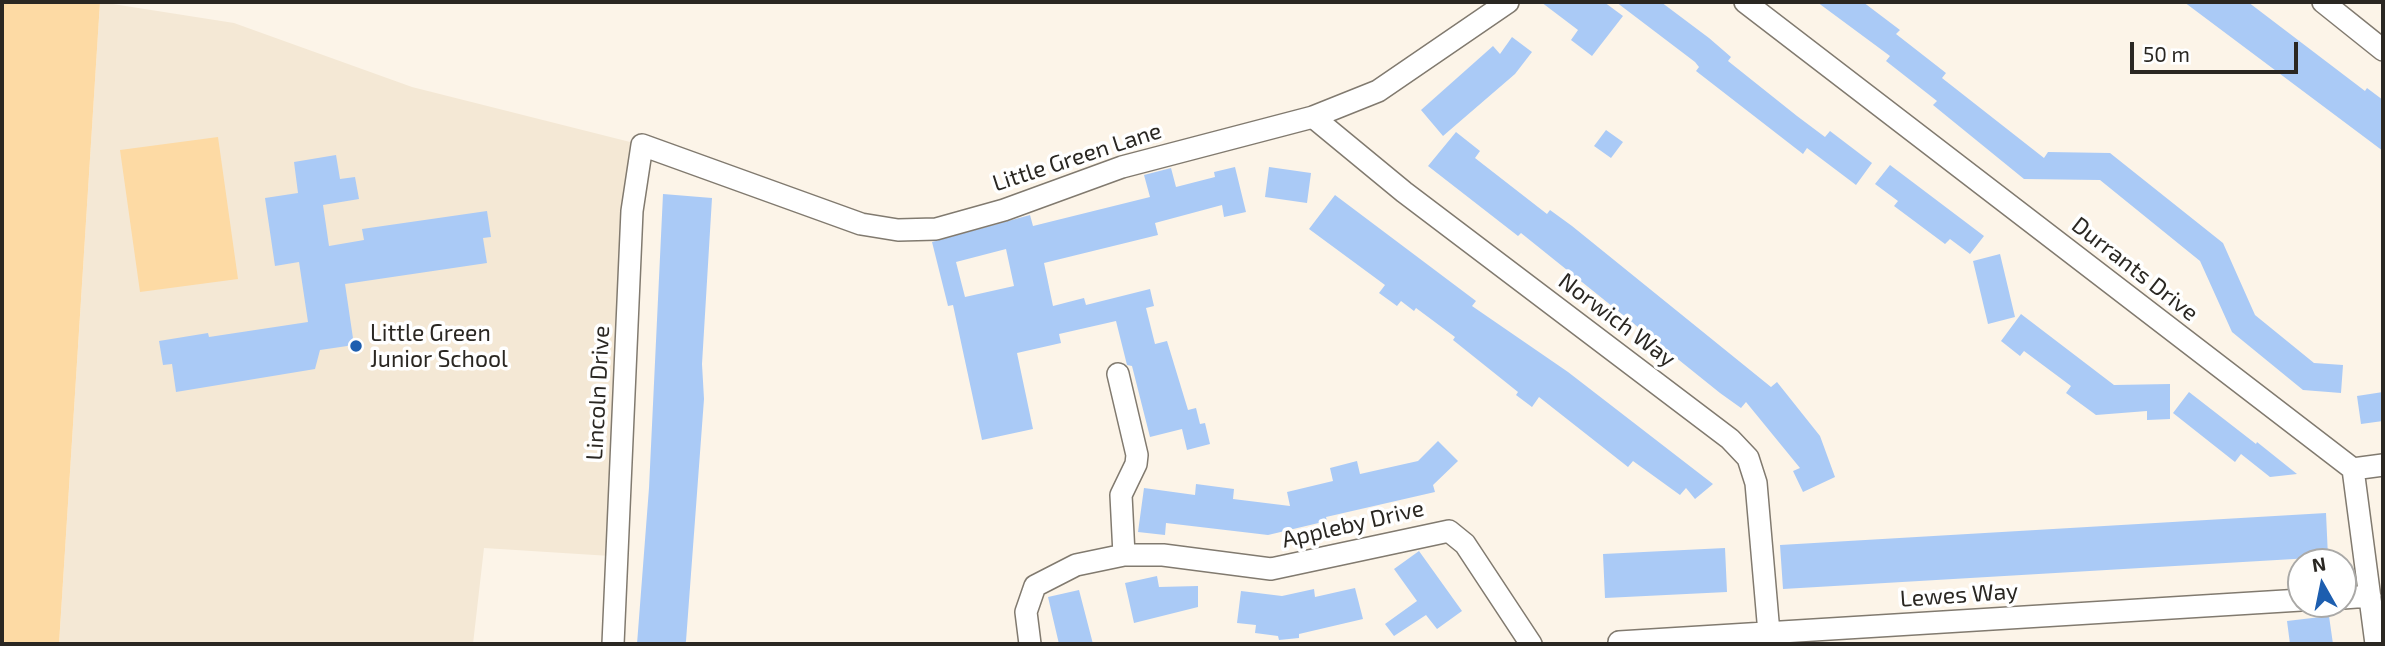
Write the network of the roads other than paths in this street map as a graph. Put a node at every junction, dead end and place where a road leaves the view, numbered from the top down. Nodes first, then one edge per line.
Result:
1 (1508, 2) edge
2 (1745, 2) edge
3 (2323, 2) edge
4 (2383, 50) edge
5 (1313, 117) junction
6 (642, 145) joint
7 (1118, 374) dead end
8 (2383, 465) edge
9 (2353, 469) junction
10 (1124, 555) junction
11 (2370, 596) junction
12 (2357, 597) edge
13 (2287, 601) edge
14 (1769, 633) junction
15 (1619, 642) dead end
16 (613, 644) edge
17 (1030, 644) edge
18 (1531, 644) edge
19 (2376, 644) edge

1 - 5 street, Little Green Lane
2 - 9 street, Durrants Drive
3 - 4 street
5 - 6 street, Little Green Lane
5 - 14 street, Norwich Way
6 - 16 street, Lincoln Drive
7 - 10 street
8 - 9 street
9 - 11 street
10 - 17 street, Appleby Drive
10 - 18 street, Appleby Drive
11 - 12 street
11 - 19 street
13 - 14 street, Lewes Way
14 - 15 street, Lewes Way

